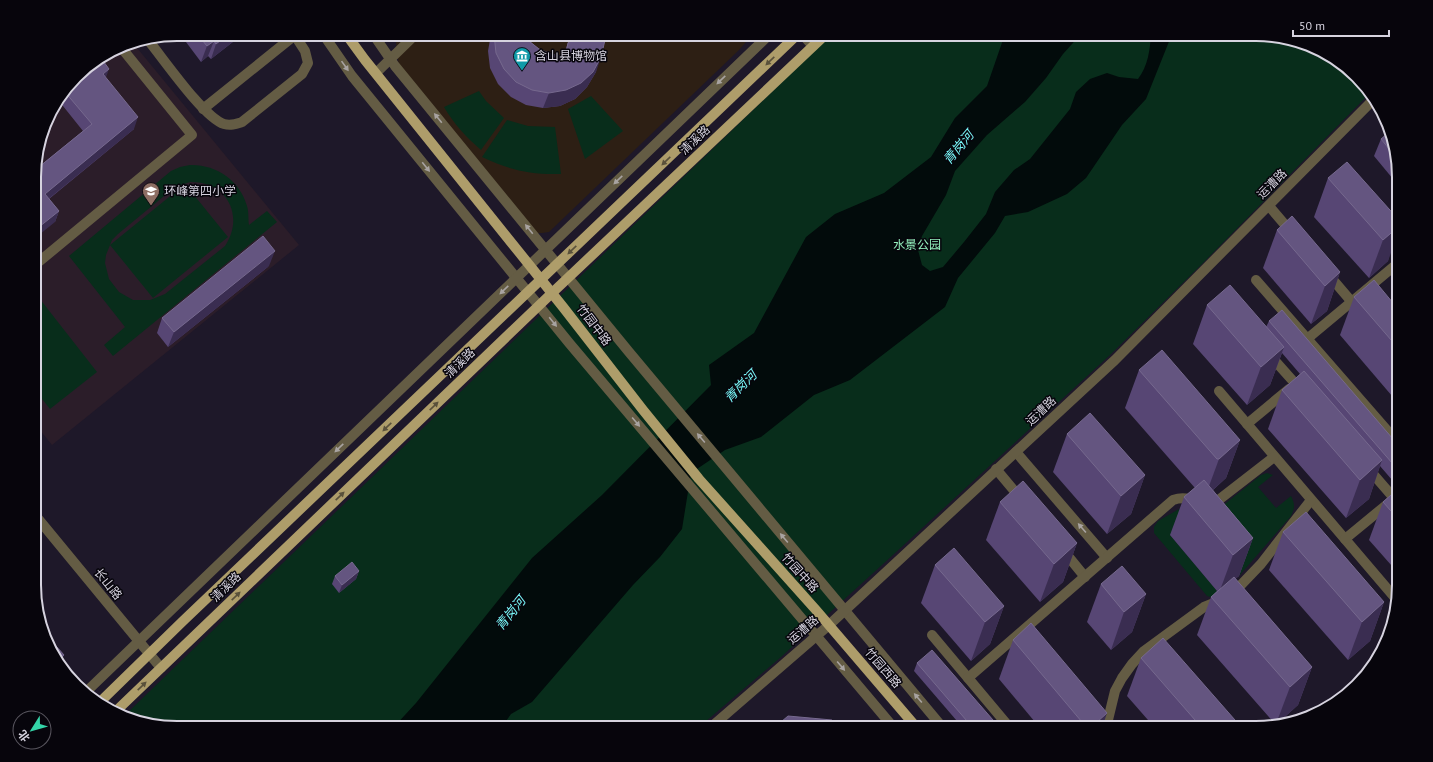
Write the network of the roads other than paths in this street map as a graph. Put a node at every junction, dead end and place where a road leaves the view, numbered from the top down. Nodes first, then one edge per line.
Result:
1 (286, 41) edge
2 (299, 41) edge
3 (328, 41) edge
4 (354, 41) edge
5 (378, 41) edge
6 (409, 41) edge
7 (763, 41) edge
8 (791, 41) edge
9 (808, 41) edge
10 (818, 41) edge
11 (151, 44) edge
12 (813, 46) junction
13 (124, 51) edge
14 (390, 59) junction
15 (376, 73) junction
16 (1370, 103) edge
17 (203, 109) junction
18 (1269, 206) junction
19 (1300, 242) edge
20 (545, 250) junction
21 (41, 259) edge
22 (557, 264) junction
23 (530, 265) junction
24 (1320, 265) edge
25 (1392, 268) edge
26 (516, 278) junction
27 (568, 278) junction
28 (542, 280) junction
29 (1256, 280) dead end
30 (528, 293) junction
31 (552, 293) junction
32 (1351, 301) junction
33 (539, 306) junction
34 (1307, 339) junction
35 (1261, 344) edge
36 (1295, 383) junction
37 (1219, 392) dead end
38 (1305, 396) edge
39 (1246, 424) junction
40 (1392, 436) edge
41 (1016, 452) junction
42 (1274, 456) junction
43 (1363, 462) edge
44 (996, 469) junction
45 (1392, 496) edge
46 (1311, 500) junction
47 (309, 501) junction
48 (1392, 504) edge
49 (1026, 505) edge
50 (321, 514) junction
51 (41, 522) edge
52 (1345, 539) junction
53 (1056, 541) edge
54 (1107, 558) junction
55 (1085, 577) junction
56 (1392, 594) edge
57 (845, 610) junction
58 (829, 625) junction
59 (932, 635) dead end
60 (816, 636) junction
61 (138, 642) junction
62 (150, 655) junction
63 (161, 668) junction
64 (968, 678) junction
65 (89, 689) edge
66 (103, 699) edge
67 (119, 708) edge
68 (718, 721) edge
69 (888, 721) edge
70 (911, 721) edge
71 (937, 721) edge
72 (1004, 721) edge
73 (1108, 721) edge

1 - 17 street
2 - 17 street
3 -> 26 street
4 - 15 main road, 竹园中路
5 - 14 street
6 - 14 street
7 -> 20 street
8 -> 22 main road, 清溪路
9 - 12 street
10 - 12 main road, 清溪路
11 - 17 street
12 - 27 main road, 清溪路
13 - 21 street
14 - 15 street
20 -> 14 street
15 - 23 main road, 竹园中路
16 - 18 street, 运漕路
18 - 19 street
18 - 41 street, 运漕路
20 - 22 street
20 - 23 street
22 - 27 street
22 - 28 main road, 清溪路
23 - 26 street
23 - 28 main road, 竹园中路
24 - 32 street
25 - 32 street
26 - 30 street
26 -> 61 street
27 - 31 main road, 清溪路
57 -> 27 street
28 - 30 main road, 清溪路
28 - 31 main road, 竹园中路
29 - 34 street
30 - 33 street
30 -> 47 main road, 清溪路
31 - 33 main road, 清溪路
31 - 58 main road, 竹园中路
32 - 34 street
50 -> 33 main road, 清溪路
33 -> 60 street
34 - 40 street
35 - 36 street
36 - 38 street
36 - 39 street
37 - 39 street
39 - 42 street
41 - 44 street, 运漕路
54 -> 41 street
42 - 46 street
42 - 54 street
43 - 45 street
44 - 49 street
44 - 57 street, 运漕路
46 - 52 street
46 - 73 street
47 - 50 main road
47 - 62 main road, 清溪路
48 - 52 street
63 -> 50 main road, 清溪路
51 - 61 street, 长山路
52 - 56 street
53 - 55 street
54 - 55 street
55 - 64 street
57 - 58 street, 运漕路
71 -> 57 street
58 - 60 street, 运漕路
58 - 70 main road, 竹园西路
59 - 64 street
60 - 68 street, 运漕路
60 -> 69 street
61 - 62 street, 长山路
61 - 65 street
62 - 63 street, 长山路
62 - 66 main road, 清溪路
67 -> 63 main road, 清溪路
64 - 72 street

